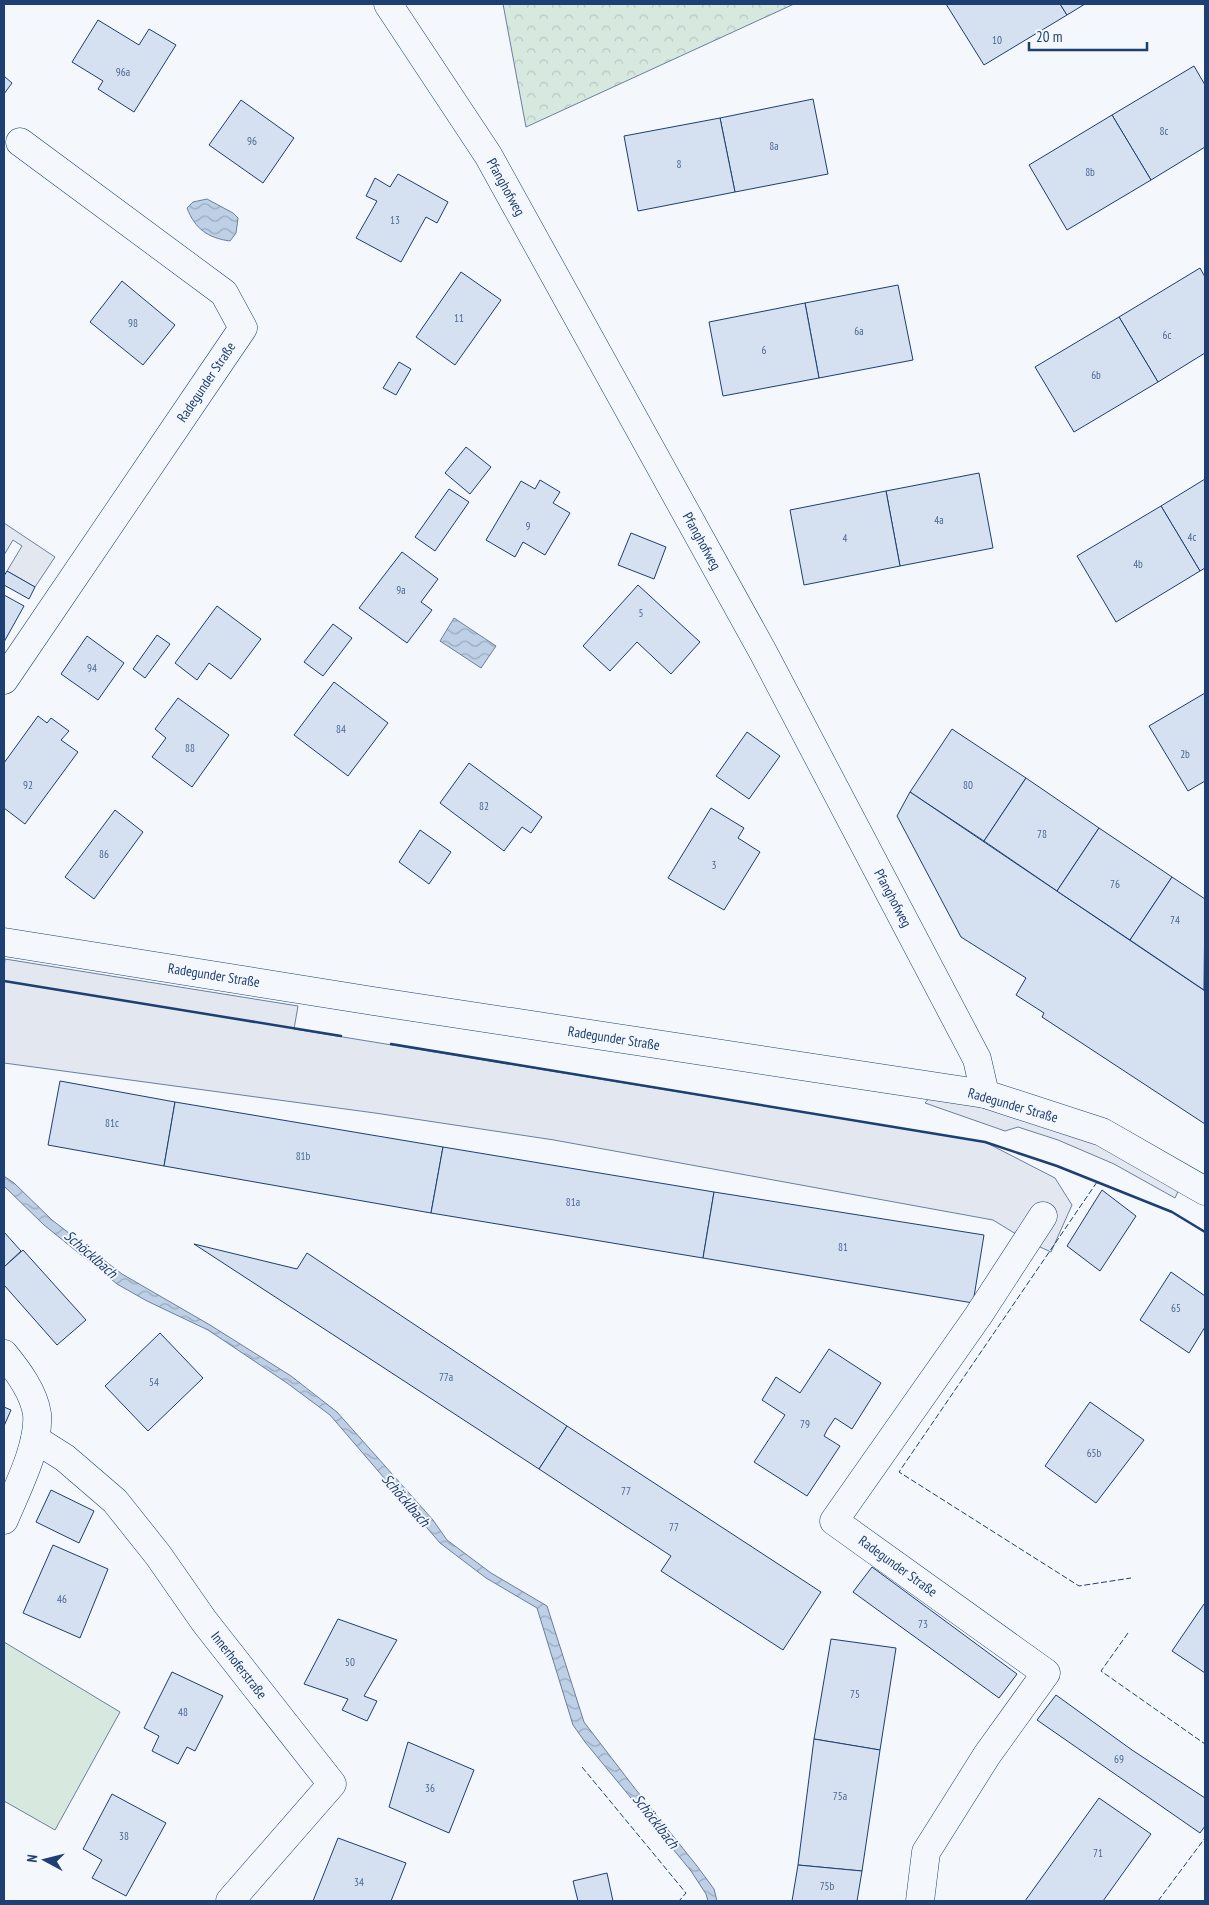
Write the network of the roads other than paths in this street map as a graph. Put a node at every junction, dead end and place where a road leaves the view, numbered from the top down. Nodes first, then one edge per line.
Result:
1 (388, 4) edge
2 (20, 142) dead end
3 (4, 680) edge
4 (4, 942) edge
5 (985, 1094) junction
6 (1205, 1191) edge
7 (1043, 1216) dead end
8 (4, 1354) edge
9 (35, 1439) junction
10 (12, 1479) edge
11 (4, 1520) edge
12 (230, 1901) edge
13 (920, 1901) edge

1 - 5 street, Pfanghofweg
2 - 3 street, Radegunder Straße
4 - 5 street, Radegunder Straße
5 - 6 street, Radegunder Straße
7 - 13 street, Radegunder Straße
8 - 9 street
9 - 10 street
9 - 12 street, Innerhoferstraße
10 - 11 street

